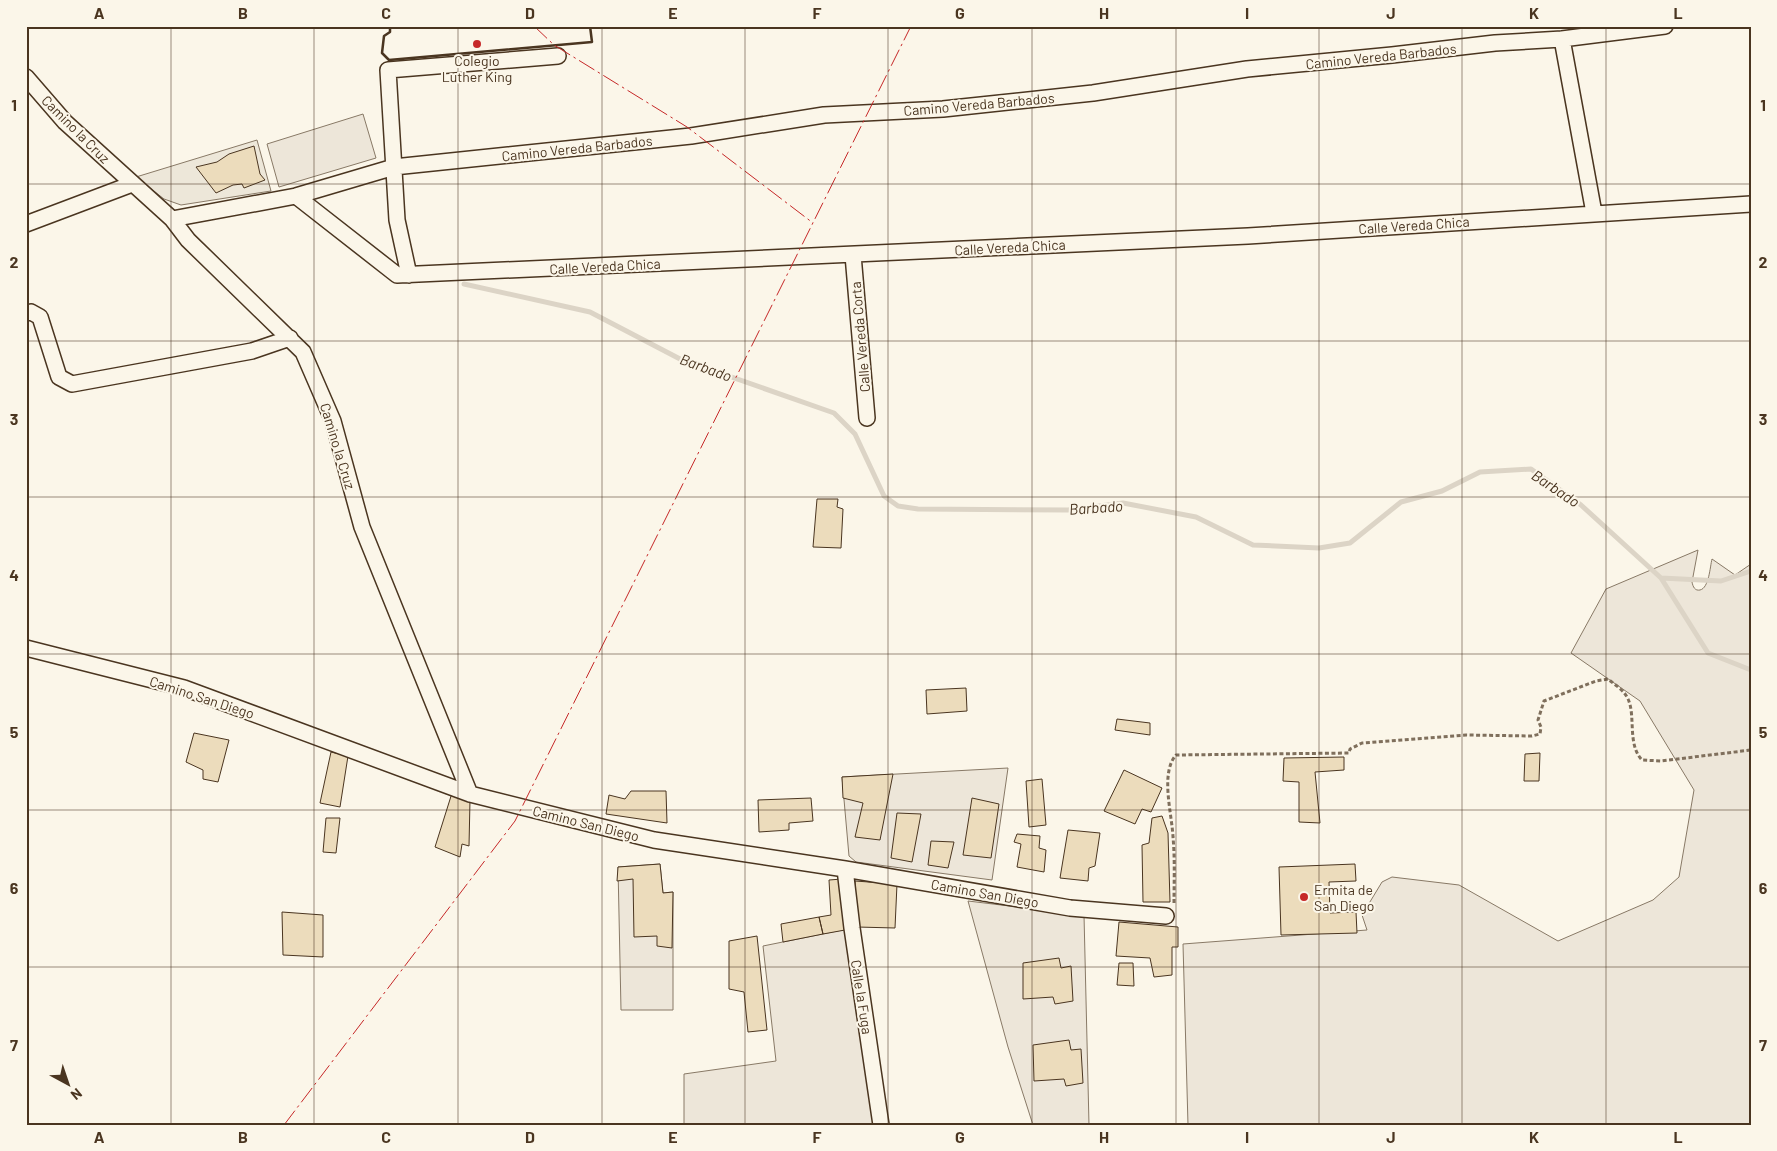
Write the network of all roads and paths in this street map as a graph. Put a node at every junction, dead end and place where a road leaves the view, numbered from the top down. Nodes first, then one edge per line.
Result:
1 (1665, 26) edge
2 (1562, 39) junction
3 (558, 56) dead end
4 (29, 87) edge
5 (394, 167) junction
6 (132, 184) junction
7 (296, 196) junction
8 (1751, 204) edge
9 (1594, 213) junction
10 (172, 219) junction
11 (26, 224) edge
12 (853, 255) junction
13 (408, 275) junction
14 (26, 313) edge
15 (290, 338) junction
16 (867, 418) dead end
17 (26, 648) edge
18 (1751, 750) edge
19 (470, 794) junction
20 (846, 869) junction
21 (1166, 916) joint
22 (882, 1125) edge

1 - 2 street, Camino Vereda Barbados
2 - 5 street, Camino Vereda Barbados
2 - 9 street
3 - 5 street
4 - 6 street, Camino la Cruz
5 - 7 street, Camino Vereda Barbados
5 - 13 street
6 - 10 street, Camino la Cruz
6 - 11 street
7 - 10 street, Camino Vereda Barbados
7 - 13 street, Calle Vereda Chica
8 - 9 street, Calle Vereda Chica
9 - 12 street, Calle Vereda Chica
10 - 15 street, Camino la Cruz
12 - 13 street, Calle Vereda Chica
12 - 16 street, Calle Vereda Corta
14 - 15 street
15 - 19 street, Camino la Cruz
17 - 19 street, Camino San Diego
18 - 21 path
19 - 20 street, Camino San Diego
20 - 21 street, Camino San Diego
20 - 22 street, Calle la Fuga

